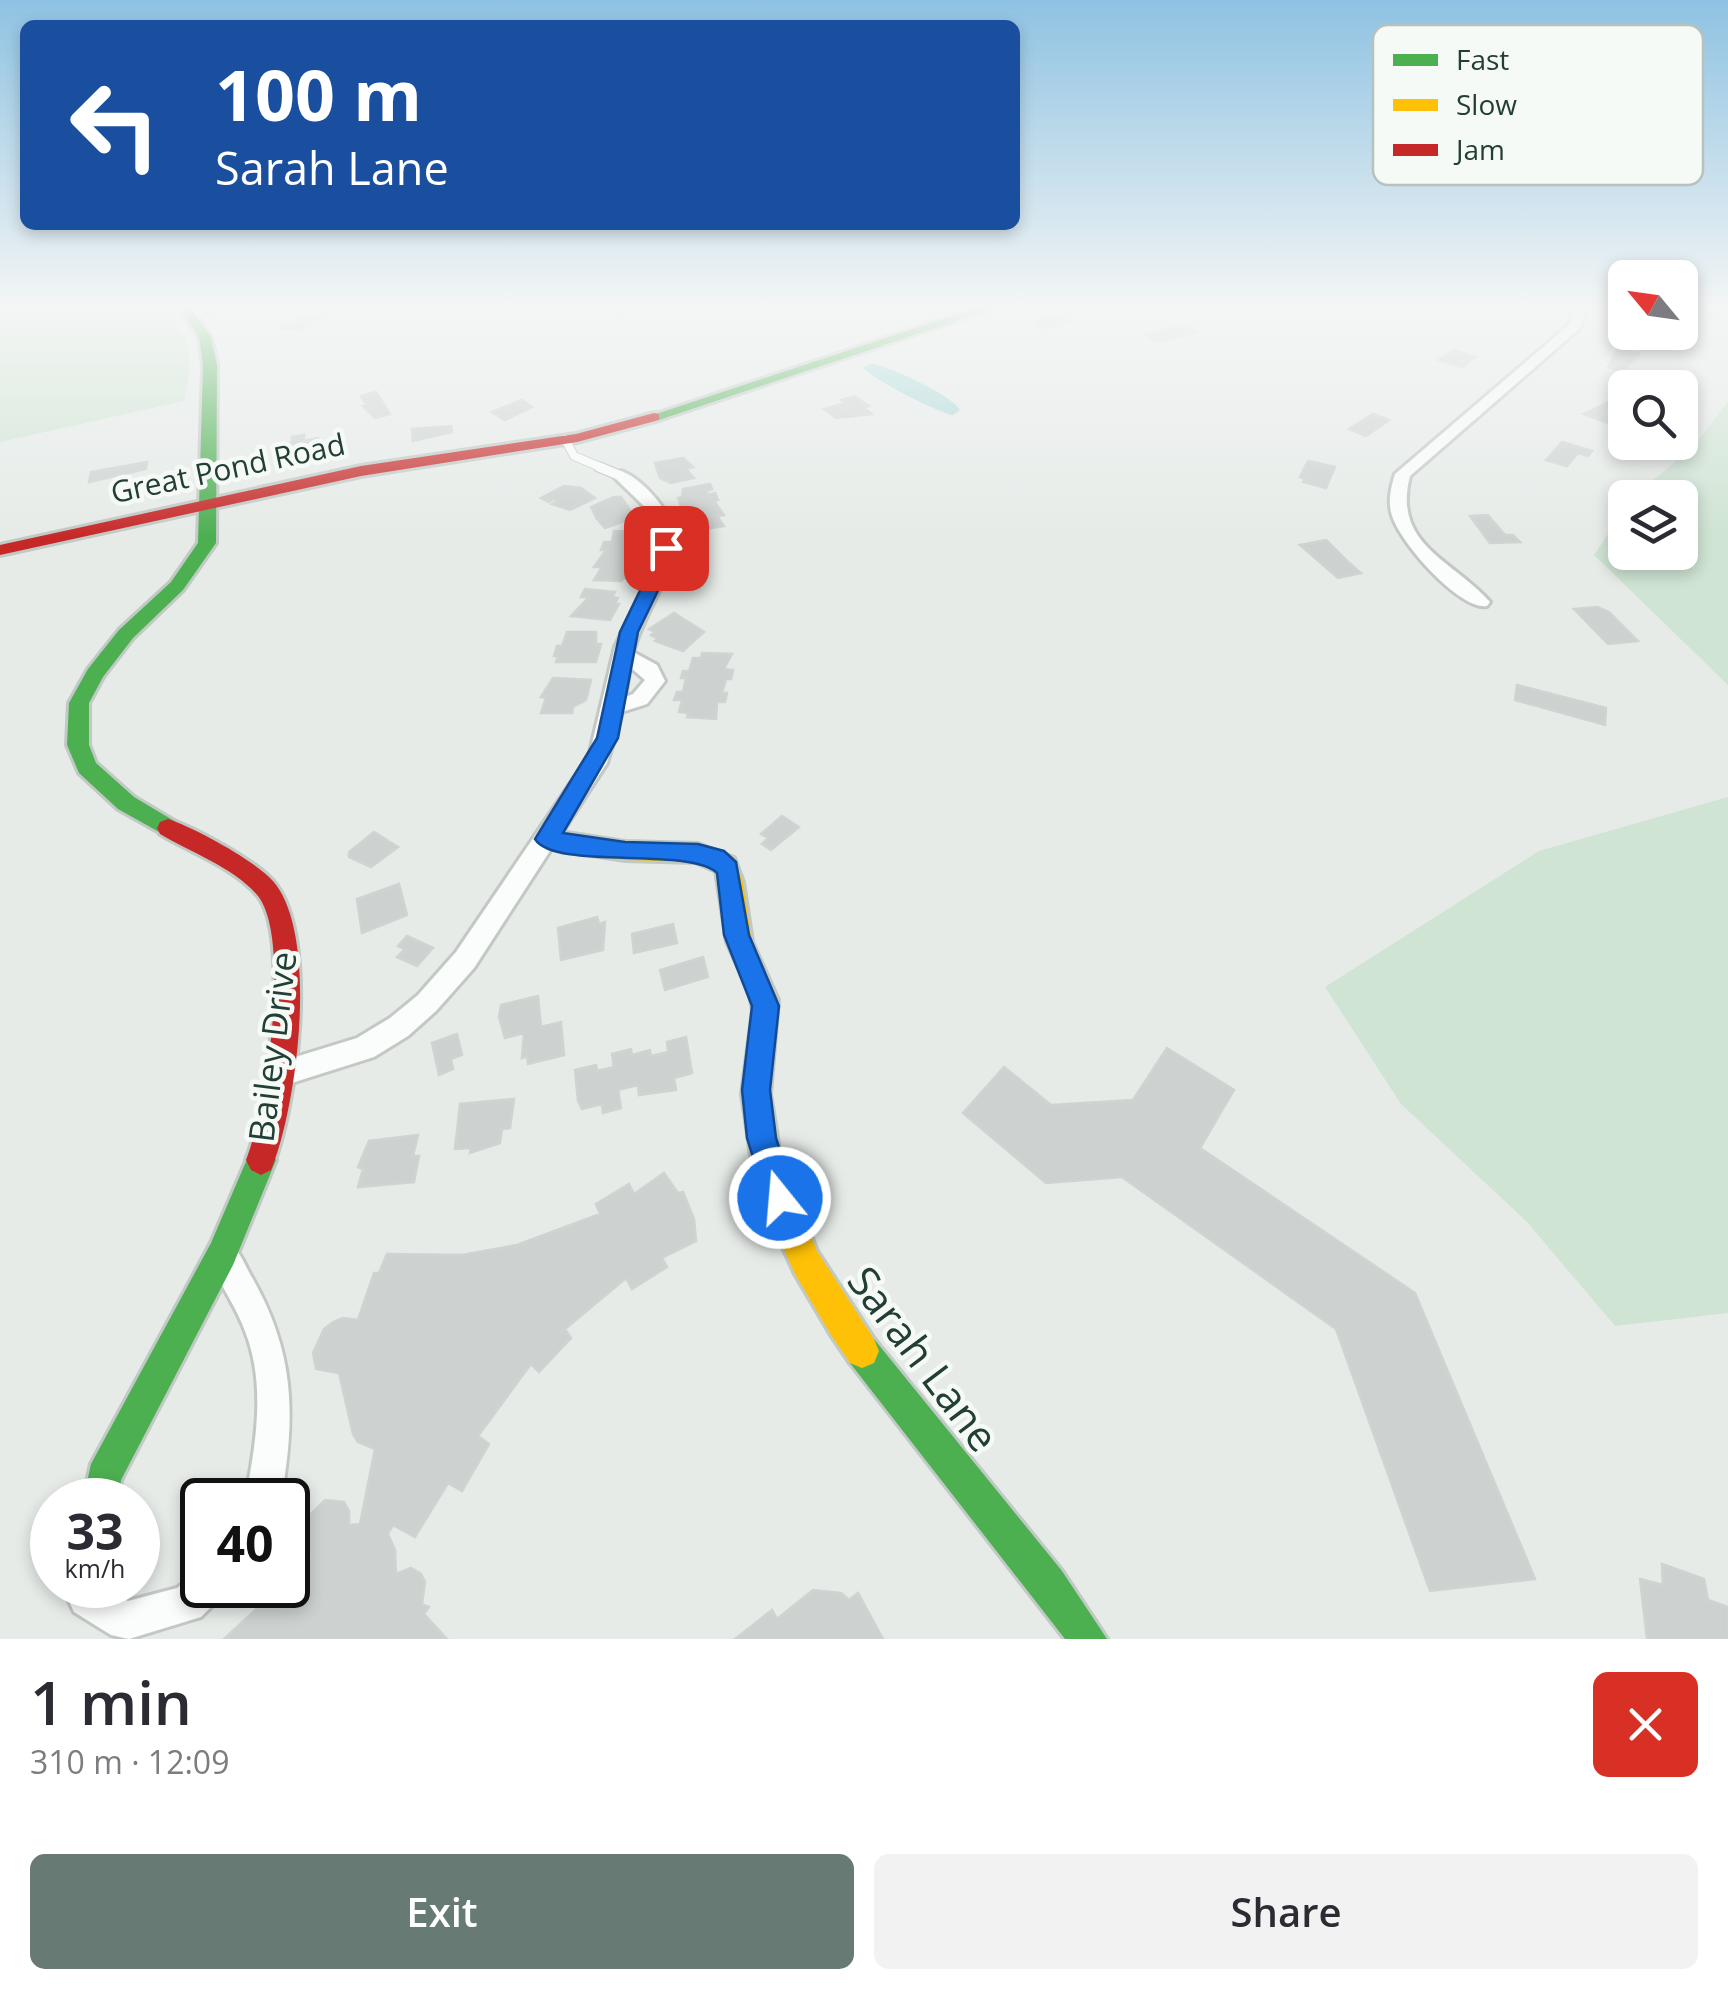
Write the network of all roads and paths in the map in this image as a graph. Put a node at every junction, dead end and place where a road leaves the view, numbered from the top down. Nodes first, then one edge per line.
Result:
1 (209, 384) edge
2 (755, 384) edge
3 (1507, 384) edge
4 (565, 440) junction
5 (621, 476) joint
6 (205, 503) junction
7 (0, 550) edge
8 (1480, 602) dead end
9 (624, 655) junction
10 (615, 707) junction
11 (547, 839) junction
12 (276, 1074) junction
13 (222, 1254) junction
14 (104, 1478) edge
15 (267, 1478) edge
16 (180, 1606) edge
17 (102, 1608) edge
18 (1088, 1639) edge

1 - 6 street, Bailey Drive
2 - 4 street, Great Pond Road
3 - 8 street
4 - 5 lane
4 - 6 street, Great Pond Road
5 - 9 street
6 - 7 street, Great Pond Road
6 - 12 street, Bailey Drive
9 - 10 street
9 - 10 street
10 - 11 street
11 - 12 street
11 - 18 street, Sarah Lane
12 - 13 street, Bailey Drive
13 - 14 street, Bailey Drive
13 - 15 street
16 - 17 street

